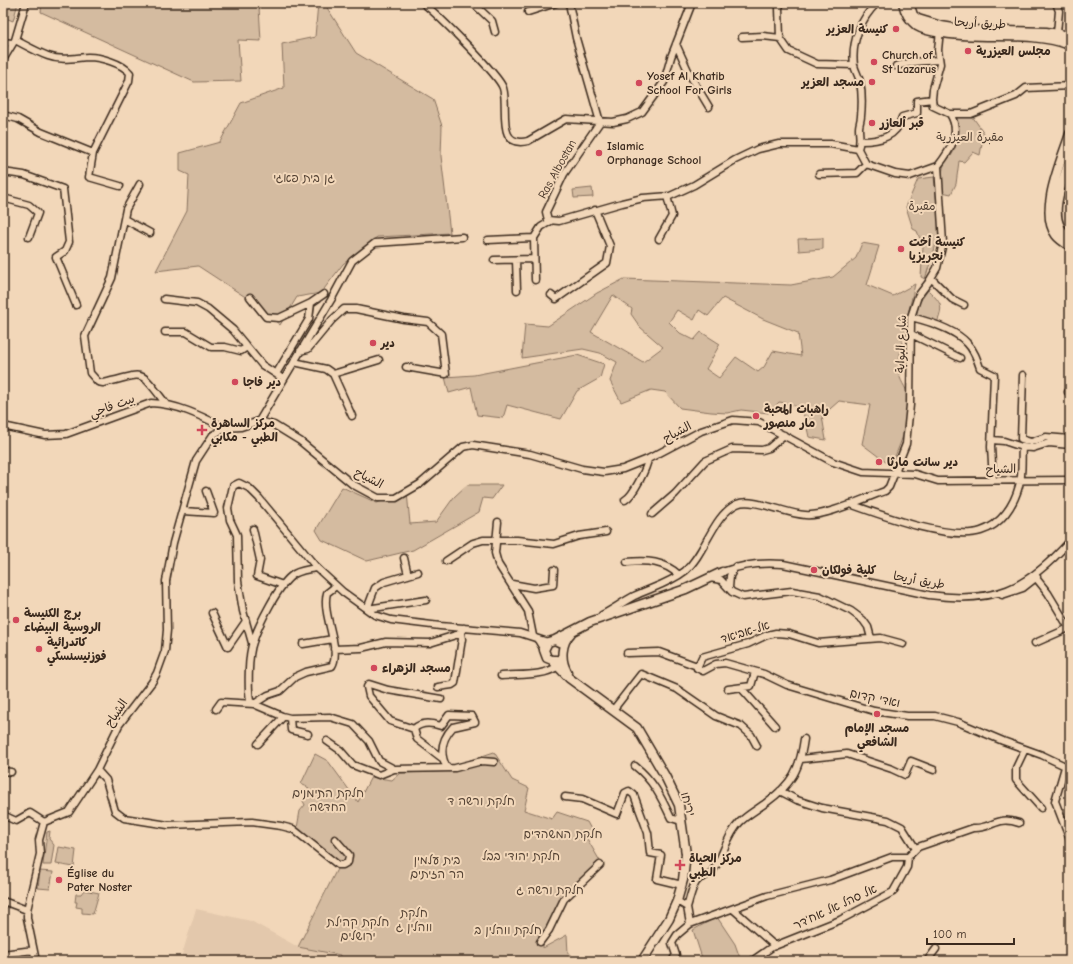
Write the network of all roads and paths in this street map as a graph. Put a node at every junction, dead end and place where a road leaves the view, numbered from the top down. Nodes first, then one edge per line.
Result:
1 (26, 3) edge
2 (423, 3) edge
3 (473, 3) edge
4 (556, 3) edge
5 (569, 3) edge
6 (692, 3) edge
7 (781, 3) edge
8 (877, 3) edge
9 (903, 3) edge
10 (909, 3) edge
11 (1056, 3) edge
12 (528, 12) dead end
13 (940, 29) junction
14 (495, 32) dead end
15 (1057, 33) junction
16 (1070, 36) edge
17 (742, 37) dead end
18 (780, 38) junction
19 (3, 42) edge
20 (13, 42) junction
21 (676, 44) junction
22 (1070, 44) edge
23 (3, 60) edge
24 (939, 60) junction
25 (854, 65) junction
26 (896, 66) dead end
27 (1070, 86) edge
28 (932, 99) junction
29 (709, 107) dead end
30 (950, 114) junction
31 (3, 115) edge
32 (600, 122) junction
33 (1070, 134) edge
34 (861, 141) junction
35 (858, 149) junction
36 (92, 153) junction
37 (1070, 159) edge
38 (866, 164) junction
39 (938, 166) junction
40 (3, 172) edge
41 (819, 174) dead end
42 (140, 184) dead end
43 (120, 186) dead end
44 (667, 196) junction
45 (3, 198) edge
46 (595, 210) junction
47 (124, 219) junction
48 (550, 221) junction
49 (150, 233) dead end
50 (29, 237) dead end
51 (462, 237) dead end
52 (534, 238) junction
53 (1070, 238) edge
54 (659, 239) dead end
55 (488, 240) dead end
56 (1070, 246) edge
57 (534, 259) junction
58 (494, 260) dead end
59 (516, 260) junction
60 (931, 278) junction
61 (535, 280) dead end
62 (517, 290) dead end
63 (324, 294) dead end
64 (551, 294) dead end
65 (250, 297) dead end
66 (164, 299) dead end
67 (311, 303) junction
68 (76, 305) dead end
69 (964, 305) dead end
70 (911, 317) junction
71 (165, 332) dead end
72 (911, 334) junction
73 (247, 347) junction
74 (300, 351) junction
75 (960, 358) dead end
76 (379, 360) dead end
77 (294, 362) junction
78 (406, 367) dead end
79 (276, 374) junction
80 (333, 374) junction
81 (1023, 375) dead end
82 (284, 379) junction
83 (166, 404) junction
84 (352, 416) dead end
85 (259, 421) junction
86 (3, 426) edge
87 (225, 428) junction
88 (784, 435) junction
89 (1070, 439) edge
90 (992, 440) junction
91 (1070, 445) edge
92 (1022, 447) junction
93 (648, 459) junction
94 (894, 474) junction
95 (1021, 479) junction
96 (993, 480) junction
97 (1070, 480) edge
98 (206, 491) dead end
99 (625, 500) dead end
100 (850, 504) junction
101 (183, 511) junction
102 (652, 514) dead end
103 (498, 522) dead end
104 (253, 529) dead end
105 (606, 532) dead end
106 (496, 539) junction
107 (1070, 541) edge
108 (404, 558) dead end
109 (446, 560) dead end
110 (627, 562) dead end
111 (1049, 563) junction
112 (735, 567) junction
113 (317, 568) junction
114 (554, 570) dead end
115 (418, 572) dead end
116 (722, 572) joint
117 (408, 575) junction
118 (679, 575) junction
119 (710, 578) junction
120 (1036, 578) junction
121 (283, 584) junction
122 (512, 584) junction
123 (336, 586) junction
124 (729, 588) junction
125 (992, 596) junction
126 (426, 600) dead end
127 (368, 609) junction
128 (212, 613) dead end
129 (246, 621) junction
130 (590, 622) junction
131 (574, 630) junction
132 (463, 631) junction
133 (533, 636) junction
134 (333, 638) junction
135 (871, 638) junction
136 (552, 641) junction
137 (252, 643) junction
138 (1035, 643) dead end
139 (303, 644) dead end
140 (903, 644) dead end
141 (334, 649) junction
142 (544, 650) junction
143 (563, 652) junction
144 (627, 653) dead end
145 (555, 663) junction
146 (697, 667) junction
147 (755, 672) junction
148 (501, 676) dead end
149 (576, 683) junction
150 (438, 687) dead end
151 (728, 689) dead end
152 (742, 689) junction
153 (441, 699) dead end
154 (254, 704) junction
155 (216, 709) dead end
156 (613, 710) junction
157 (283, 717) junction
158 (290, 718) junction
159 (775, 726) dead end
160 (414, 729) junction
161 (308, 734) dead end
162 (804, 739) dead end
163 (327, 740) dead end
164 (258, 744) dead end
165 (757, 746) dead end
166 (1025, 749) junction
167 (442, 758) junction
168 (800, 759) junction
169 (494, 762) dead end
170 (635, 766) dead end
171 (394, 768) junction
172 (447, 768) junction
173 (1068, 769) edge
174 (97, 770) junction
175 (934, 770) dead end
176 (3, 771) edge
177 (11, 772) dead end
178 (780, 792) junction
179 (565, 797) dead end
180 (1041, 808) dead end
181 (3, 815) edge
182 (681, 821) junction
183 (44, 822) junction
184 (1020, 822) dead end
185 (335, 839) dead end
186 (1070, 840) edge
187 (916, 849) junction
188 (908, 857) junction
189 (600, 865) dead end
190 (682, 884) junction
191 (3, 901) edge
192 (678, 901) junction
193 (688, 907) junction
194 (733, 909) junction
195 (27, 910) junction
196 (690, 924) junction
197 (540, 942) dead end
198 (775, 946) junction
199 (936, 949) dead end
200 (33, 950) junction
201 (3, 954) edge
202 (36, 961) edge
203 (642, 961) edge
204 (672, 961) edge
205 (752, 961) edge
206 (927, 961) edge

1 - 20 street
2 - 32 street, Ras Albostan
3 - 14 street
4 - 12 street
5 - 32 street
6 - 21 street
7 - 18 street
8 - 25 street
9 - 13 main road, طريق أريحا
10 - 13 main road, طريق أريحا
11 - 15 street
13 - 15 main road, طريق أريحا
13 - 22 main road, طريق أريحا
13 - 24 street
15 - 16 main road, طريق أريحا
17 - 18 street
18 - 25 street
19 - 20 street
20 - 23 street
20 - 36 street
21 - 29 street
21 - 32 street
24 - 26 street
24 - 28 street
25 - 34 street
27 - 30 street
28 - 30 street
28 - 34 street
30 - 39 street
31 - 36 street
32 - 48 street, Ras Albostan
33 - 56 main road
34 - 35 street
35 - 38 street
35 - 44 street
36 - 43 street
37 - 53 main road
38 - 39 street
38 - 41 street
39 - 60 street, شارع البوابة
40 - 68 street
42 - 47 street
44 - 46 street
44 - 54 street
45 - 50 street
46 - 48 street
46 - 64 street
47 - 49 street
47 - 83 street
48 - 52 street
51 - 74 street
52 - 55 street
52 - 57 street
57 - 59 street
57 - 61 street
58 - 59 street
59 - 62 street
60 - 69 street
60 - 70 street, شارع البوابة
63 - 67 street
65 - 67 street
66 - 73 street
67 - 79 street
70 - 72 street, شارع البوابة
70 - 90 street
71 - 73 street
72 - 75 street
72 - 94 street, شارع البوابة
73 - 79 street
74 - 77 street
74 - 78 street
76 - 80 street
77 - 80 street
77 - 82 street
79 - 82 street
80 - 84 street
81 - 89 street
82 - 85 street
83 - 86 street, بيت فاجي
83 - 87 street, بيت فاجي
85 - 87 street
85 - 93 street, الشياح
87 - 101 street, الشياح
88 - 93 street, الشياح
88 - 94 street, الشياح
88 - 102 street
90 - 92 street
90 - 96 street
91 - 92 street
92 - 95 street
93 - 99 street
94 - 96 street, الشياح
94 - 100 street, شارع البوابة
95 - 96 street, الشياح
95 - 97 street, الشياح
95 - 100 street
98 - 101 street
100 - 118 street, شارع البوابة
101 - 174 street, الشياح
103 - 106 street
104 - 121 street
105 - 106 street
106 - 109 street
106 - 122 street
107 - 111 street, طريق أريحا
108 - 117 street
110 - 118 street
111 - 120 street
111 - 125 street, طريق أريحا
112 - 116 street, طريق أريحا
112 - 124 street
112 - 125 street, طريق أريحا
113 - 121 street
113 - 123 street
113 - 129 street
114 - 122 street
115 - 117 street
116 - 119 main road, طريق أريحا
117 - 127 street
118 - 130 street, شارع البوابة
119 - 124 street
119 - 130 main road, طريق أريحا
120 - 125 street
120 - 138 street
121 - 137 street
122 - 133 street
123 - 127 street
123 - 134 street
124 - 135 street
126 - 127 street
127 - 132 street
128 - 129 street
129 - 137 street
130 - 131 main road
131 - 136 main road
131 - 143 main road
132 - 133 street
132 - 141 street
132 - 150 street
133 - 136 street
133 - 142 street
134 - 139 street
134 - 141 street
135 - 140 street, אל-אביאד
135 - 146 street, אל-אביאד
136 - 142 main road
136 - 143 main road
137 - 154 street
141 - 154 street
142 - 145 main road
143 - 145 main road
143 - 149 main road, יריחו
144 - 146 street
145 - 148 street
145 - 149 main road, יריחו
146 - 147 street, ואדי קדום
147 - 152 street
147 - 166 street, ואדי קדום
149 - 156 main road, יריחו
151 - 152 street
152 - 159 street
153 - 160 street
154 - 155 street
154 - 157 street
156 - 165 street
156 - 182 main road, יריחו
157 - 158 street
157 - 164 street
158 - 161 street
158 - 171 street
160 - 167 street
160 - 167 street
162 - 168 street
163 - 171 street
166 - 173 street, ואדי קדום
166 - 180 street
167 - 172 street
168 - 175 street
168 - 178 street
169 - 172 street
170 - 182 street
171 - 172 street
173 - 186 street
174 - 183 street, الشياح
174 - 185 street
176 - 177 street
178 - 187 street
178 - 193 street
179 - 190 street
181 - 183 street
182 - 190 main road, יריחו
183 - 195 street
184 - 187 street
187 - 188 street
188 - 194 street
188 - 198 street, אל סהל אל אח'דר
189 - 197 street
190 - 192 main road, יריחו
191 - 195 street
192 - 193 street
192 - 203 main road, יריחו
193 - 196 street
194 - 196 street
194 - 198 street
195 - 200 street
196 - 204 street
198 - 205 street, אל סהל אל אח'דר
199 - 206 street
200 - 201 street
200 - 202 street

